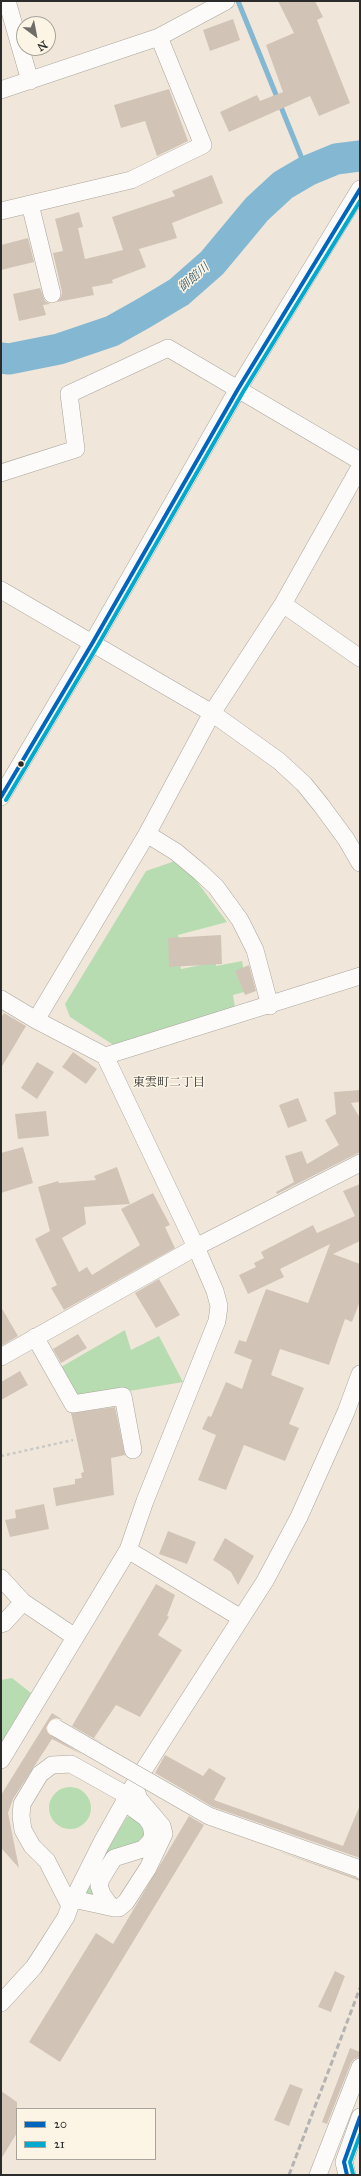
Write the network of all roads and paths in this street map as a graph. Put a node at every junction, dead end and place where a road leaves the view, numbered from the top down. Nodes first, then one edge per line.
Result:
1 (7, 1) edge
2 (226, 1) edge
3 (159, 37) junction
4 (30, 81) junction
5 (1, 90) edge
6 (360, 189) edge
7 (30, 204) junction
8 (1, 211) edge
9 (52, 294) dead end
10 (238, 389) junction
11 (360, 461) edge
12 (360, 467) edge
13 (1, 473) edge
14 (1, 590) edge
15 (283, 604) junction
16 (93, 642) junction
17 (360, 658) edge
18 (212, 713) junction
19 (1, 797) edge
20 (147, 834) junction
21 (360, 863) edge
22 (360, 976) edge
23 (1, 999) edge
24 (270, 1006) junction
25 (36, 1020) junction
26 (105, 1056) junction
27 (360, 1163) edge
28 (196, 1247) junction
29 (35, 1336) junction
30 (1, 1357) edge
31 (360, 1374) edge
32 (73, 1440) dead end
33 (133, 1450) dead end
34 (1, 1456) edge
35 (128, 1550) junction
36 (1, 1578) edge
37 (23, 1602) junction
38 (241, 1618) junction
39 (1, 1624) edge
40 (75, 1637) junction
41 (56, 1728) dead end
42 (1, 1760) edge
43 (129, 1795) junction
44 (360, 1869) edge
45 (71, 1902) junction
46 (114, 1908) junction
47 (1, 2003) edge
48 (360, 2067) edge
49 (360, 2117) edge
50 (318, 2175) edge
51 (347, 2175) edge

1 - 4 street
2 - 3 street
3 - 4 street
3 - 7 street
4 - 5 street
6 - 10 street
7 - 8 street
7 - 9 street
10 - 11 street
10 - 13 street
10 - 16 street
12 - 15 street
14 - 16 street
15 - 17 street
15 - 18 street
16 - 18 street
16 - 19 street
18 - 20 street
18 - 21 street
20 - 24 street
20 - 25 street
22 - 24 street
23 - 25 street
24 - 26 street
25 - 26 street
26 - 28 street
27 - 28 street
28 - 29 street
28 - 35 street
29 - 30 street
29 - 33 street
31 - 38 street
32 - 34 path
35 - 38 street
35 - 40 street
36 - 37 street
37 - 39 street
37 - 40 street
38 - 43 street
40 - 42 street
41 - 44 street, bridge
43 - 45 street
43 - 45 street
43 - 46 street
43 - 46 street
45 - 46 street
45 - 47 street
48 - 50 street
49 - 51 street

